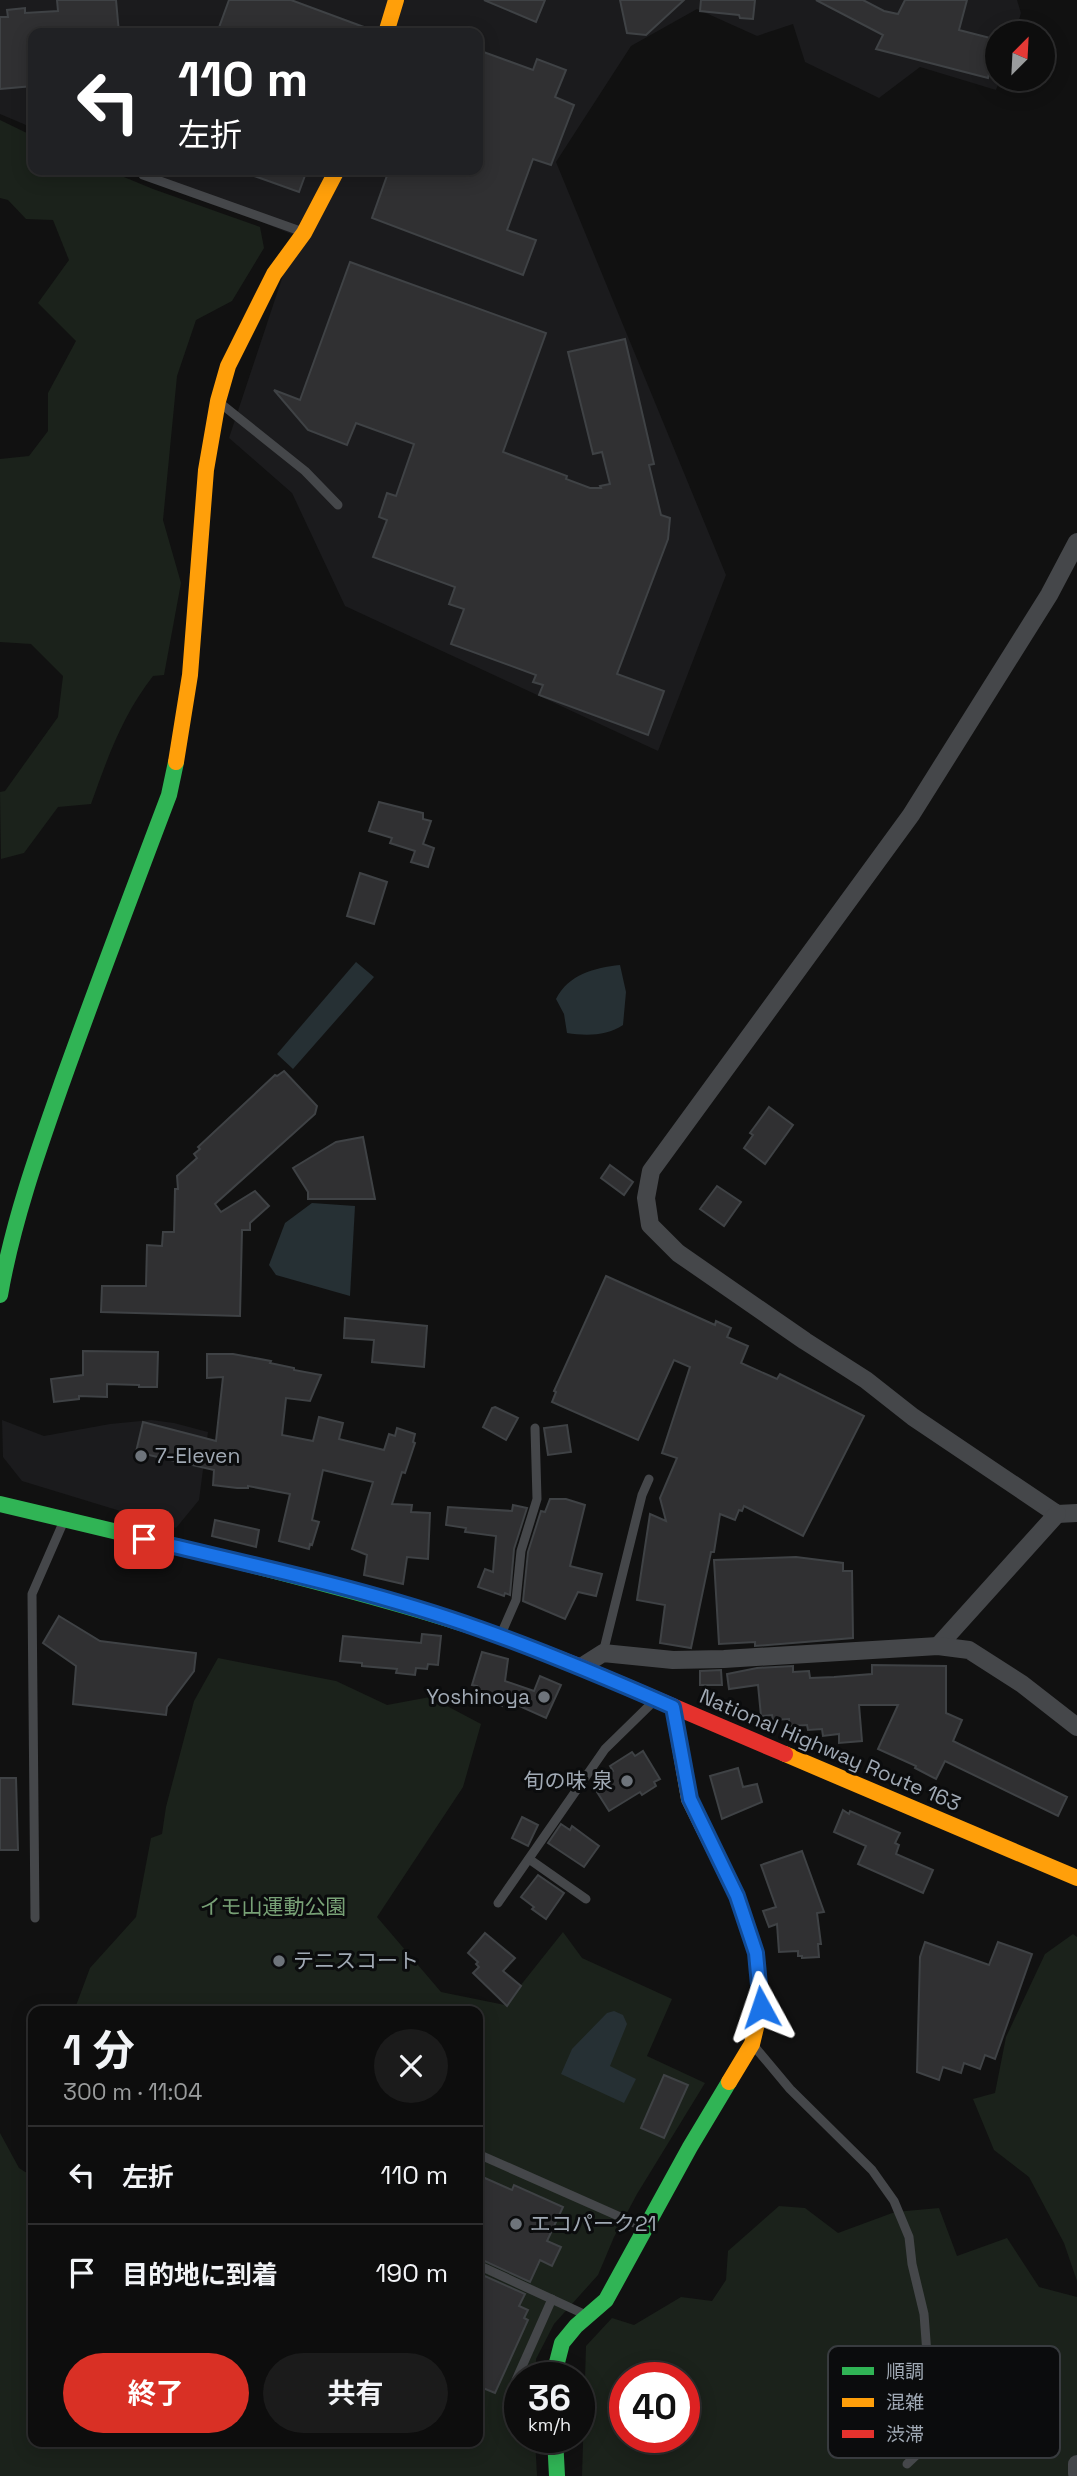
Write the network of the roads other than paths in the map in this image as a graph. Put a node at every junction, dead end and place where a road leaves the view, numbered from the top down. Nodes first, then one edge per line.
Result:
1 (396, 0) edge
2 (388, 28) edge
3 (334, 175) edge
4 (143, 176) dead end
5 (304, 233) junction
6 (218, 401) junction
7 (338, 505) dead end
8 (1077, 542) edge
9 (0, 1296) edge
10 (535, 1429) dead end
11 (649, 1479) dead end
12 (0, 1504) edge
13 (1077, 1513) edge
14 (1057, 1514) junction
15 (64, 1520) junction
16 (500, 1636) junction
17 (938, 1646) junction
18 (603, 1653) junction
19 (581, 1667) junction
20 (656, 1700) junction
21 (673, 1707) junction
22 (1077, 1727) edge
23 (529, 1859) junction
24 (1077, 1878) edge
25 (586, 1899) dead end
26 (498, 1903) dead end
27 (35, 1917) dead end
28 (751, 2044) junction
29 (483, 2156) edge
30 (646, 2229) junction
31 (483, 2267) edge
32 (552, 2299) junction
33 (588, 2315) junction
34 (926, 2346) edge
35 (524, 2362) edge
36 (557, 2362) edge
37 (556, 2453) edge
38 (913, 2458) edge
39 (907, 2464) dead end
40 (1077, 2464) edge
41 (1077, 2473) edge
42 (557, 2476) edge

1 - 2 main road
3 - 5 main road
4 - 5 lane
5 - 6 main road
6 - 7 lane
6 - 9 main road
8 - 14 street
10 - 16 lane
11 - 18 lane
12 - 15 main road, National Highway Route 163
13 - 14 street
14 - 17 street
15 - 16 main road, National Highway Route 163
15 - 27 lane
16 - 19 main road, National Highway Route 163
17 - 18 street
17 - 22 street
18 - 19 street
19 - 20 main road, National Highway Route 163
20 - 21 main road, National Highway Route 163
20 - 23 lane
21 - 24 main road, National Highway Route 163
21 - 28 main road
23 - 25 lane
23 - 26 lane
28 - 30 main road
28 - 34 lane
29 - 30 lane
30 - 33 main road
31 - 32 lane
32 - 33 lane
32 - 35 lane
33 - 36 main road
37 - 42 main road
38 - 39 lane
40 - 41 street

